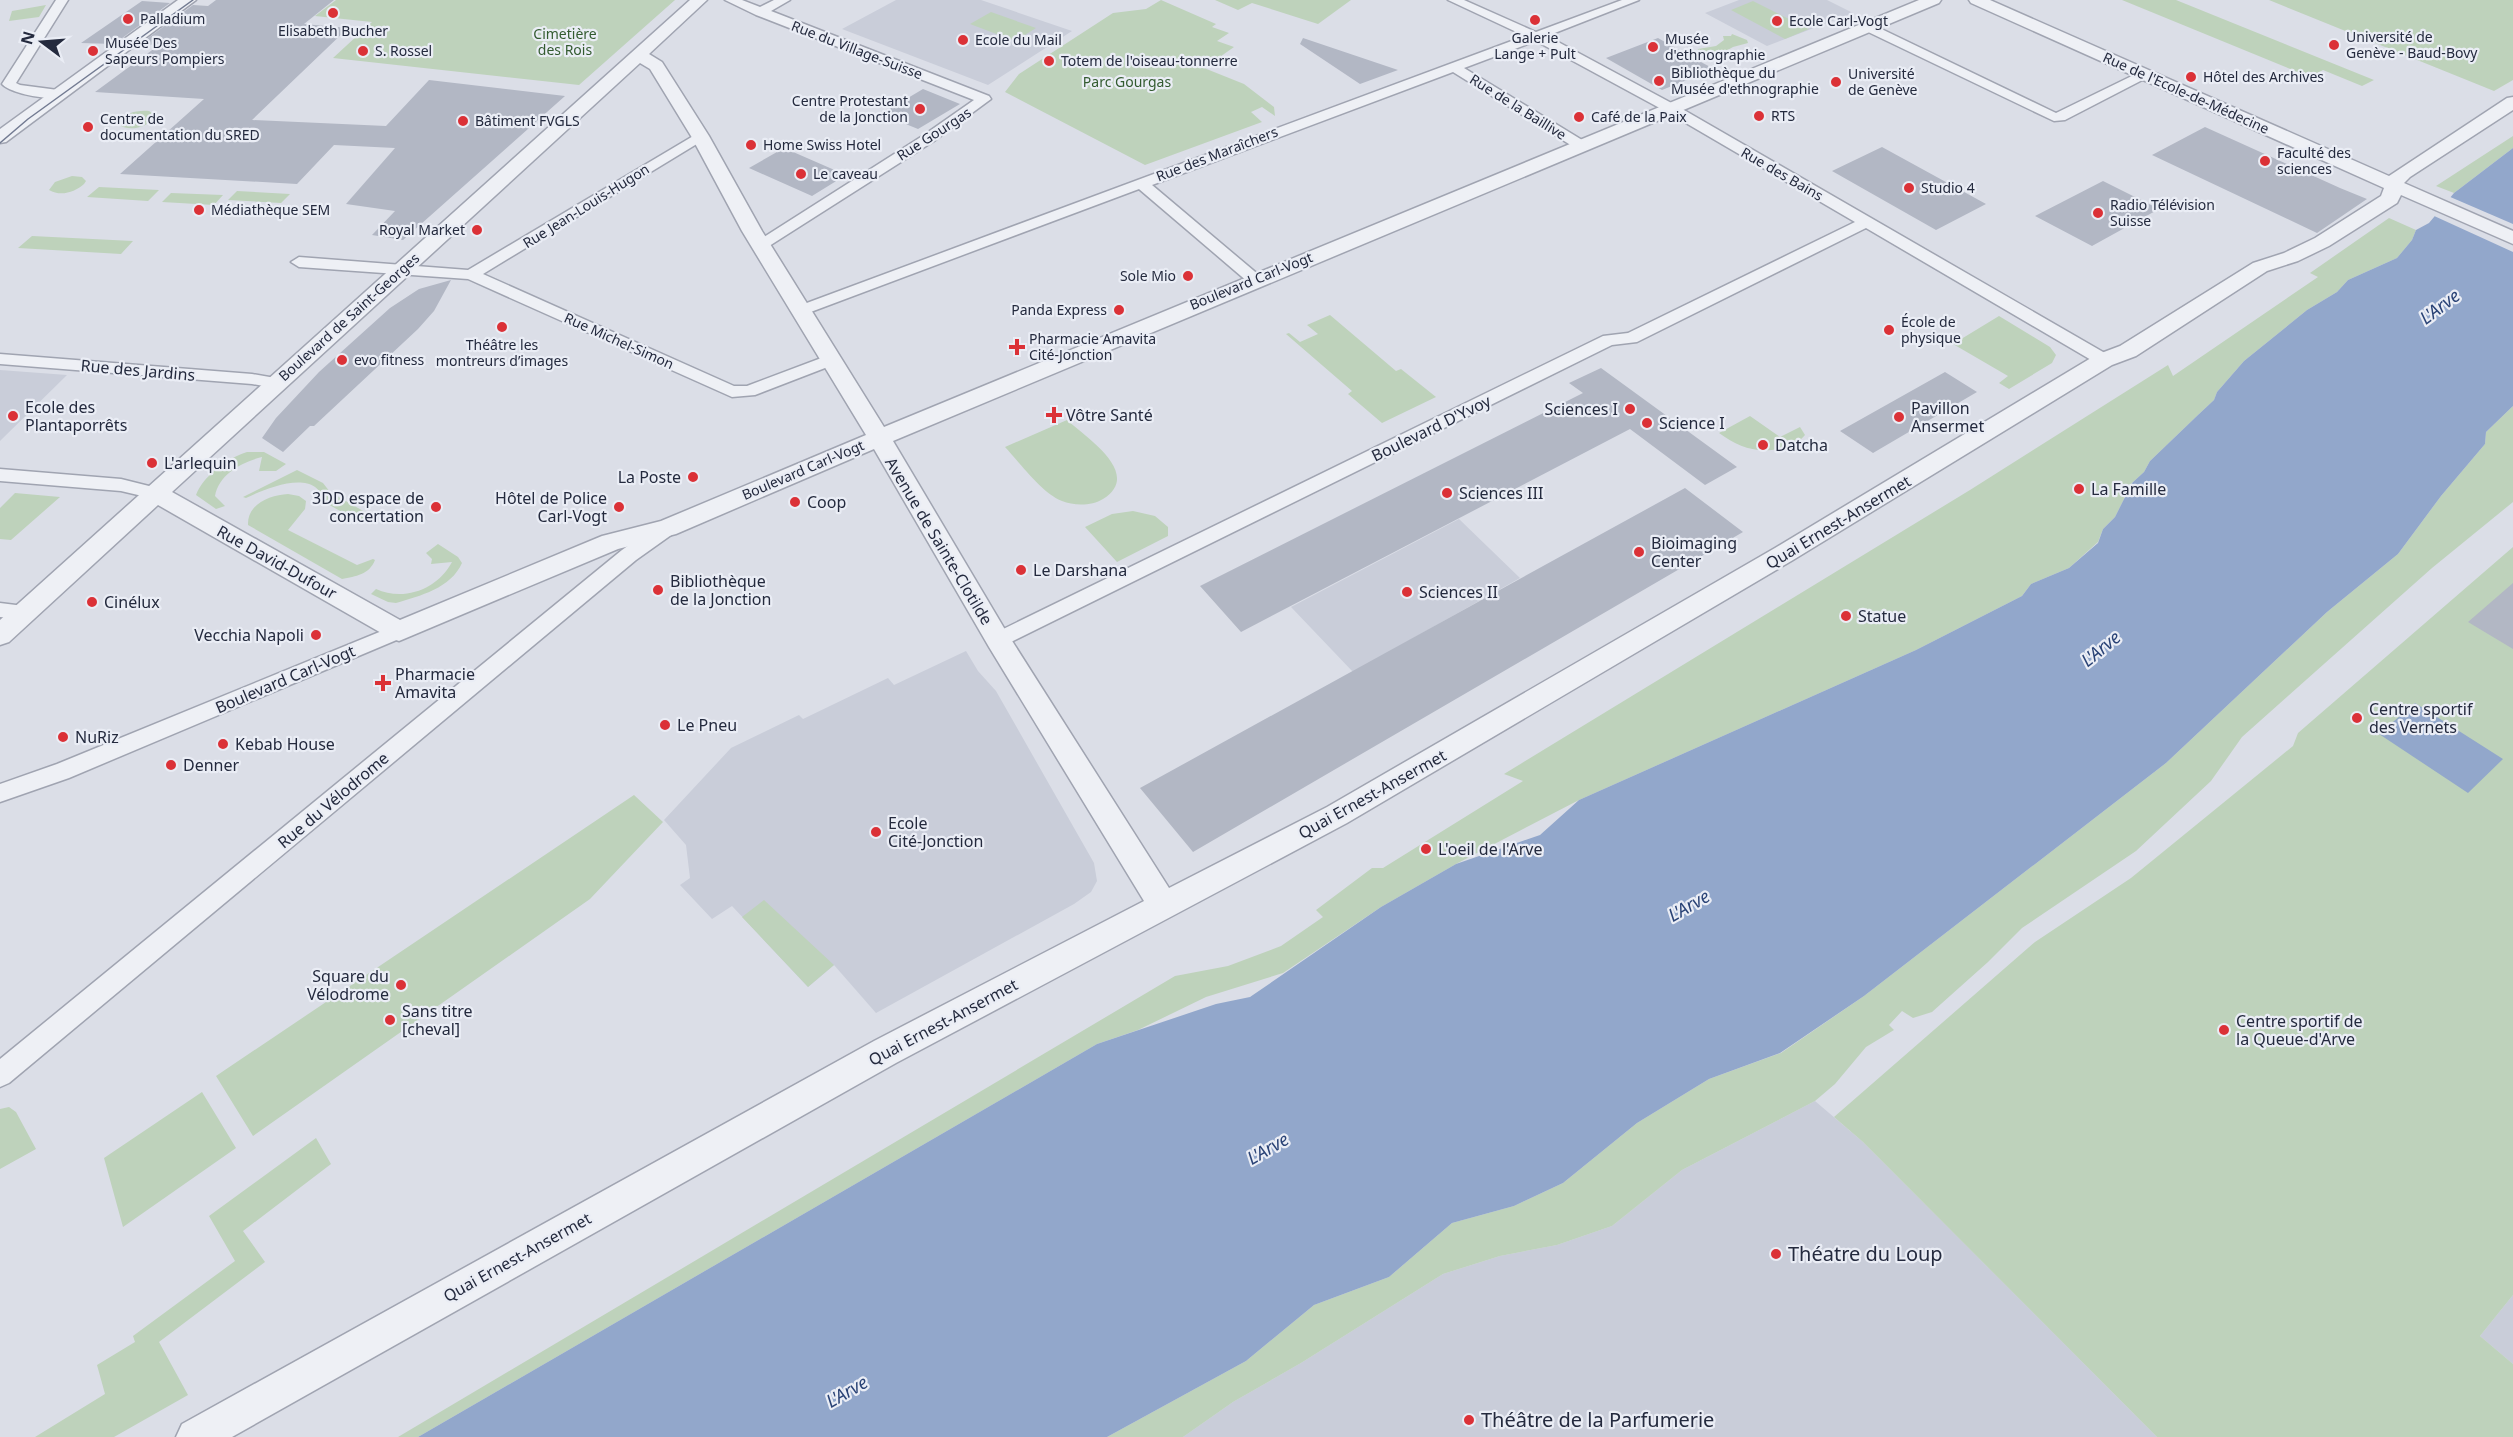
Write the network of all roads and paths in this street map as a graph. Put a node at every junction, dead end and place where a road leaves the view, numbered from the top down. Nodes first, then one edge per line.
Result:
1 (62, 0) edge
2 (188, 0) edge
3 (699, 0) edge
4 (731, 0) edge
5 (784, 0) edge
6 (1454, 0) edge
7 (1633, 0) edge
8 (1932, 0) edge
9 (1977, 0) edge
10 (760, 12) junction
11 (1869, 27) junction
12 (1538, 35) junction
13 (636, 56) junction
14 (1454, 67) junction
15 (617, 74) junction
16 (2145, 75) junction
17 (665, 81) junction
18 (58, 94) junction
19 (984, 99) joint
20 (2513, 102) edge
21 (1672, 109) junction
22 (700, 136) junction
23 (0, 138) edge
24 (1582, 146) junction
25 (1141, 183) junction
26 (2394, 185) junction
27 (1866, 222) junction
28 (2513, 238) edge
29 (761, 245) junction
30 (299, 262) dead end
31 (402, 268) junction
32 (471, 275) junction
33 (1254, 279) junction
34 (802, 310) junction
35 (0, 359) edge
36 (832, 360) junction
37 (2104, 360) junction
38 (275, 384) junction
39 (878, 439) junction
40 (0, 474) edge
41 (155, 493) junction
42 (667, 528) junction
43 (568, 561) junction
44 (611, 570) junction
45 (12, 611) edge
46 (399, 631) junction
47 (0, 635) edge
48 (998, 640) junction
49 (0, 793) edge
50 (1163, 905) junction
51 (0, 1075) edge
52 (195, 1437) edge

1 - 18 street
2 - 18 street
3 - 13 street, Boulevard de Saint-Georges
4 - 10 street, Rue du Village-Suisse
5 - 10 street
6 - 12 street, Rue des Bains
7 - 12 street, Rue des Maraîchers
8 - 11 street, Boulevard Carl-Vogt
9 - 16 street, Rue de l'Ecole-de-Médecine
10 - 19 street, Rue du Village-Suisse
11 - 16 street
11 - 21 street, Boulevard Carl-Vogt
12 - 14 street, Rue des Maraîchers
12 - 21 street, Rue des Bains
13 - 15 street, Boulevard de Saint-Georges
13 - 17 street, Avenue de Sainte-Clotilde
14 - 24 street, Rue de la Baillive
14 - 25 street, Rue des Maraîchers
15 - 17 street
15 - 31 street, Boulevard de Saint-Georges
16 - 26 street, Rue de l'Ecole-de-Médecine
17 - 22 street, Avenue de Sainte-Clotilde
18 - 23 street
19 - 29 street, Rue Gourgas
20 - 26 street, Quai Ernest-Ansermet
21 - 24 street, Boulevard Carl-Vogt
21 - 27 street, Rue des Bains
22 - 29 street, Avenue de Sainte-Clotilde
22 - 32 street, Rue Jean-Louis-Hugon
24 - 33 street, Boulevard Carl-Vogt
25 - 33 street
25 - 34 street, Rue des Maraîchers
26 - 28 street, Rue de l'Ecole-de-Médecine
26 - 37 street, Quai Ernest-Ansermet
27 - 37 street, Rue des Bains
27 - 48 street, Boulevard D'Yvoy
29 - 34 street, Avenue de Sainte-Clotilde
30 - 31 street, Rue Michel-Simon
31 - 32 street, Rue Michel-Simon
31 - 38 street, Boulevard de Saint-Georges
32 - 36 street, Rue Michel-Simon
33 - 39 street, Boulevard Carl-Vogt
34 - 36 street, Avenue de Sainte-Clotilde
35 - 38 street, Rue des Jardins
36 - 39 street, Avenue de Sainte-Clotilde
37 - 50 street, Quai Ernest-Ansermet
38 - 41 street, Boulevard de Saint-Georges
39 - 42 street, Boulevard Carl-Vogt
39 - 48 street, Avenue de Sainte-Clotilde
40 - 41 street
41 - 45 street, Boulevard de Saint-Georges
41 - 46 street, Rue David-Dufour
42 - 43 street, Boulevard Carl-Vogt
42 - 44 street, Rue du Vélodrome
43 - 44 street, Boulevard Carl-Vogt
43 - 46 street, Boulevard Carl-Vogt
44 - 51 street, Rue du Vélodrome
45 - 47 street, Boulevard de Saint-Georges
46 - 49 street, Boulevard Carl-Vogt
48 - 50 street, Avenue de Sainte-Clotilde
50 - 52 street, Quai Ernest-Ansermet

